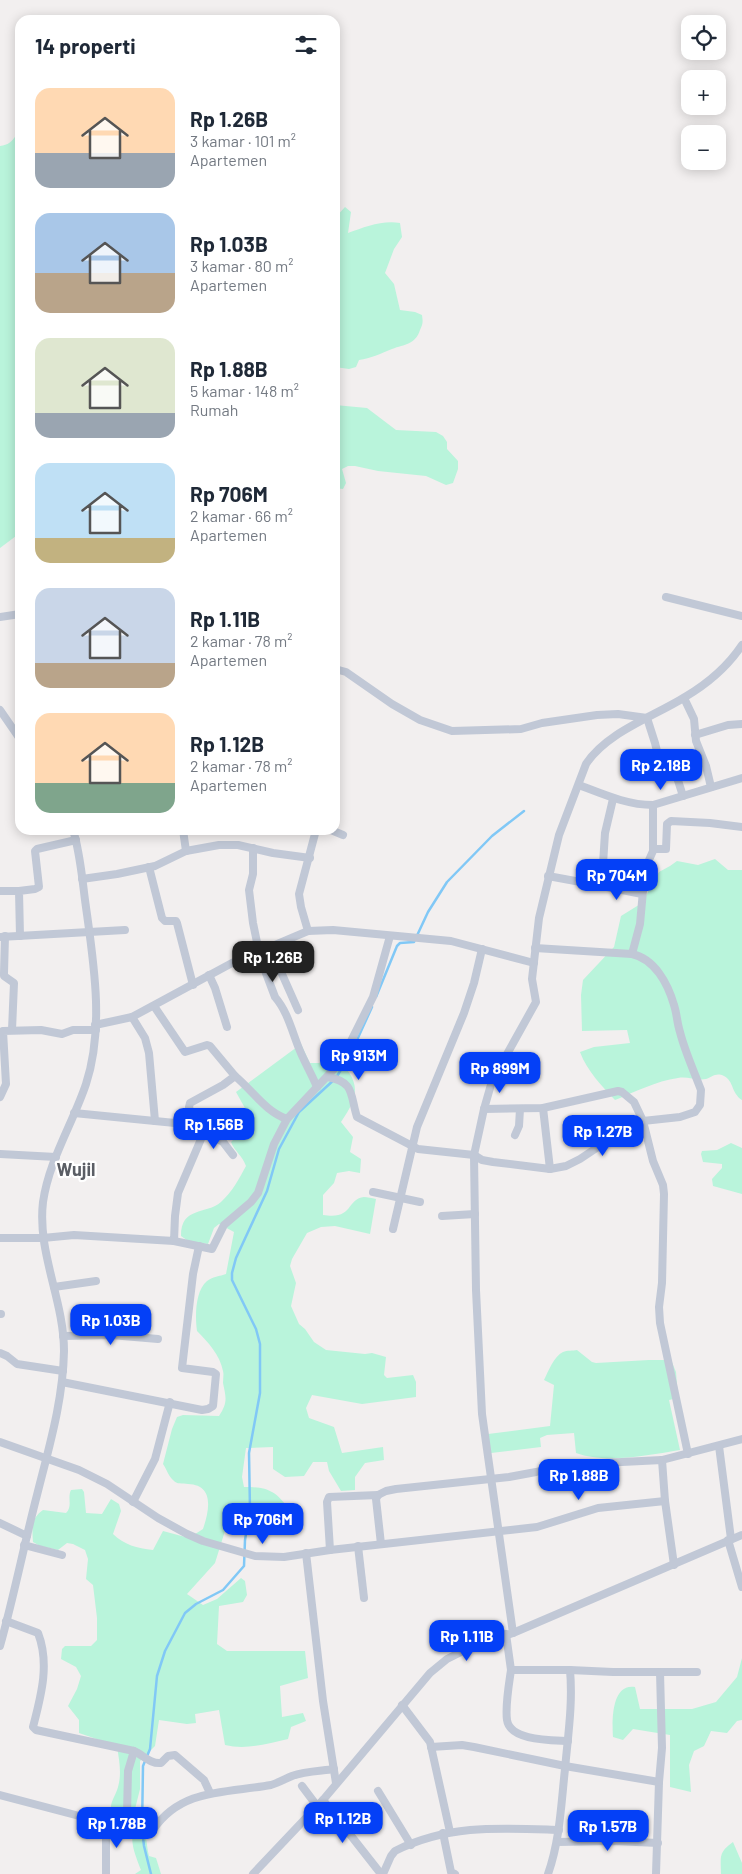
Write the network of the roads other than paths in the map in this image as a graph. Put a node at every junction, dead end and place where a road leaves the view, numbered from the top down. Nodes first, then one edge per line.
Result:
1 (666, 597) dead end
2 (15, 615) edge
3 (742, 616) edge
4 (0, 617) edge
5 (742, 645) edge
6 (340, 670) edge
7 (684, 698) junction
8 (0, 710) edge
9 (646, 718) junction
10 (742, 724) edge
11 (15, 732) edge
12 (695, 735) junction
13 (742, 778) edge
14 (579, 785) junction
15 (711, 787) junction
16 (683, 796) junction
17 (613, 799) junction
18 (653, 805) junction
19 (742, 826) edge
20 (340, 834) edge
21 (74, 835) edge
22 (184, 835) edge
23 (315, 835) edge
24 (343, 835) dead end
25 (76, 840) junction
26 (253, 848) junction
27 (653, 849) junction
28 (186, 851) junction
29 (310, 858) junction
30 (149, 867) junction
31 (548, 876) junction
32 (82, 878) junction
33 (597, 885) junction
34 (19, 891) junction
35 (0, 892) edge
36 (642, 894) junction
37 (125, 930) dead end
38 (308, 930) junction
39 (89, 931) junction
40 (20, 936) junction
41 (390, 936) junction
42 (3, 937) edge
43 (270, 947) junction
44 (535, 948) junction
45 (482, 949) junction
46 (258, 952) junction
47 (632, 954) junction
48 (534, 963) junction
49 (208, 976) junction
50 (193, 984) junction
51 (154, 1006) junction
52 (298, 1010) dead end
53 (132, 1017) junction
54 (95, 1027) junction
55 (227, 1027) dead end
56 (12, 1030) junction
57 (1, 1031) edge
58 (235, 1076) junction
59 (328, 1077) junction
60 (317, 1087) junction
61 (0, 1097) edge
62 (543, 1108) junction
63 (484, 1109) junction
64 (520, 1109) junction
65 (74, 1113) junction
66 (288, 1119) junction
67 (154, 1121) junction
68 (643, 1121) junction
69 (195, 1126) junction
70 (204, 1132) junction
71 (515, 1135) dead end
72 (413, 1146) junction
73 (0, 1154) edge
74 (233, 1155) dead end
75 (474, 1156) junction
76 (56, 1157) junction
77 (550, 1169) junction
78 (373, 1192) dead end
79 (401, 1197) junction
80 (420, 1202) dead end
81 (475, 1214) junction
82 (442, 1216) dead end
83 (393, 1229) dead end
84 (0, 1238) edge
85 (43, 1238) junction
86 (174, 1241) junction
87 (199, 1246) junction
88 (96, 1281) dead end
89 (54, 1287) junction
90 (63, 1336) junction
91 (158, 1338) dead end
92 (0, 1353) edge
93 (63, 1371) junction
94 (62, 1382) junction
95 (170, 1402) junction
96 (742, 1439) edge
97 (0, 1442) edge
98 (719, 1446) junction
99 (688, 1454) junction
100 (47, 1458) junction
101 (662, 1460) junction
102 (492, 1479) junction
103 (378, 1495) junction
104 (665, 1501) junction
105 (133, 1502) junction
106 (0, 1523) edge
107 (498, 1532) junction
108 (742, 1535) edge
109 (26, 1536) junction
110 (729, 1540) junction
111 (381, 1544) junction
112 (24, 1545) junction
113 (358, 1546) junction
114 (330, 1550) junction
115 (306, 1553) junction
116 (62, 1555) dead end
117 (674, 1565) junction
118 (739, 1571) edge
119 (742, 1588) edge
120 (364, 1598) dead end
121 (4, 1624) edge
122 (509, 1633) junction
123 (0, 1646) edge
124 (511, 1670) junction
125 (570, 1670) junction
126 (660, 1672) junction
127 (697, 1672) dead end
128 (402, 1705) junction
129 (568, 1741) junction
130 (431, 1747) junction
131 (137, 1752) junction
132 (565, 1766) junction
133 (334, 1769) junction
134 (660, 1782) junction
135 (336, 1784) junction
136 (302, 1786) dead end
137 (378, 1791) dead end
138 (210, 1793) junction
139 (0, 1795) edge
140 (320, 1803) junction
141 (106, 1823) junction
142 (153, 1830) dead end
143 (559, 1830) junction
144 (447, 1832) junction
145 (557, 1842) junction
146 (658, 1843) junction
147 (411, 1844) junction
148 (106, 1874) edge
149 (253, 1874) edge
150 (382, 1874) edge
151 (455, 1874) edge
152 (548, 1874) edge
153 (656, 1874) edge

1 - 3 street
2 - 4 street
5 - 7 street
6 - 9 street
7 - 9 street
7 - 12 street
8 - 11 street
9 - 14 street
9 - 16 street
10 - 12 street
12 - 15 street
13 - 15 street
14 - 17 street
14 - 31 street
15 - 16 street
16 - 18 street
17 - 18 street
17 - 33 street
18 - 27 street
19 - 27 street
20 - 24 street
21 - 25 street
22 - 28 street
23 - 29 street
25 - 32 street
25 - 34 street
26 - 28 street
26 - 29 street
26 - 46 street
27 - 36 street
28 - 30 street
29 - 38 street
30 - 32 street
30 - 50 street
31 - 33 street
31 - 44 street
32 - 39 street
33 - 36 street
34 - 35 street
34 - 40 street
36 - 47 street
37 - 39 street
38 - 41 street
38 - 43 street
39 - 40 street
39 - 54 street
40 - 42 street
41 - 45 street
41 - 59 street
42 - 56 street
43 - 46 street
43 - 52 street
44 - 47 street
44 - 48 street
45 - 48 street
45 - 72 street
46 - 49 street
46 - 60 street
47 - 68 street
48 - 63 street
49 - 50 street
49 - 55 street
50 - 51 street
51 - 53 street
51 - 58 street
53 - 54 street
53 - 67 street
54 - 56 street
54 - 65 street
56 - 57 street
57 - 61 street
58 - 66 street
58 - 69 street
59 - 60 street
59 - 72 street
60 - 66 street
62 - 64 street
62 - 68 street
62 - 77 street
63 - 64 street
63 - 75 street
64 - 71 street
65 - 67 street
65 - 76 street
66 - 87 street
67 - 69 street
68 - 77 street
68 - 99 street
69 - 70 street
70 - 74 street
70 - 86 street
72 - 75 street
72 - 79 street
73 - 76 street
75 - 77 street
75 - 81 street
76 - 85 street
78 - 79 street
79 - 80 street
79 - 83 street
81 - 82 street
81 - 102 street
84 - 85 street
85 - 86 street
85 - 89 street
86 - 87 street
87 - 95 street
88 - 89 street
89 - 90 street
90 - 91 street
90 - 93 street
92 - 93 street
93 - 94 street
94 - 95 street
94 - 100 street
95 - 105 street
96 - 98 street
97 - 100 street
98 - 99 street
98 - 110 street
99 - 101 street
100 - 105 street
100 - 109 street
101 - 102 street
101 - 104 street
102 - 103 street
102 - 107 street
103 - 111 street
103 - 114 street
104 - 107 street
104 - 117 street
105 - 115 street
106 - 109 street
107 - 111 street
107 - 122 street
108 - 110 street
109 - 112 street
110 - 117 street
110 - 118 street
111 - 113 street
112 - 116 street
112 - 121 street
113 - 114 street
113 - 120 street
114 - 115 street
115 - 133 street
117 - 122 street
118 - 119 street
121 - 123 street
121 - 131 street
122 - 124 street
122 - 128 street
124 - 125 street
124 - 129 street
125 - 126 street
125 - 129 street
126 - 127 street
126 - 134 street
128 - 130 street
128 - 135 street
129 - 132 street
130 - 132 street
130 - 144 street
131 - 138 street
131 - 141 street
132 - 134 street
132 - 143 street
133 - 135 street
133 - 138 street
134 - 146 street
135 - 140 street
136 - 140 street
137 - 147 street
138 - 142 street
139 - 141 street
140 - 149 street
140 - 150 street
141 - 148 street
143 - 144 street
143 - 145 street
144 - 147 street
144 - 151 street
145 - 146 street
145 - 152 street
146 - 153 street
147 - 150 street

